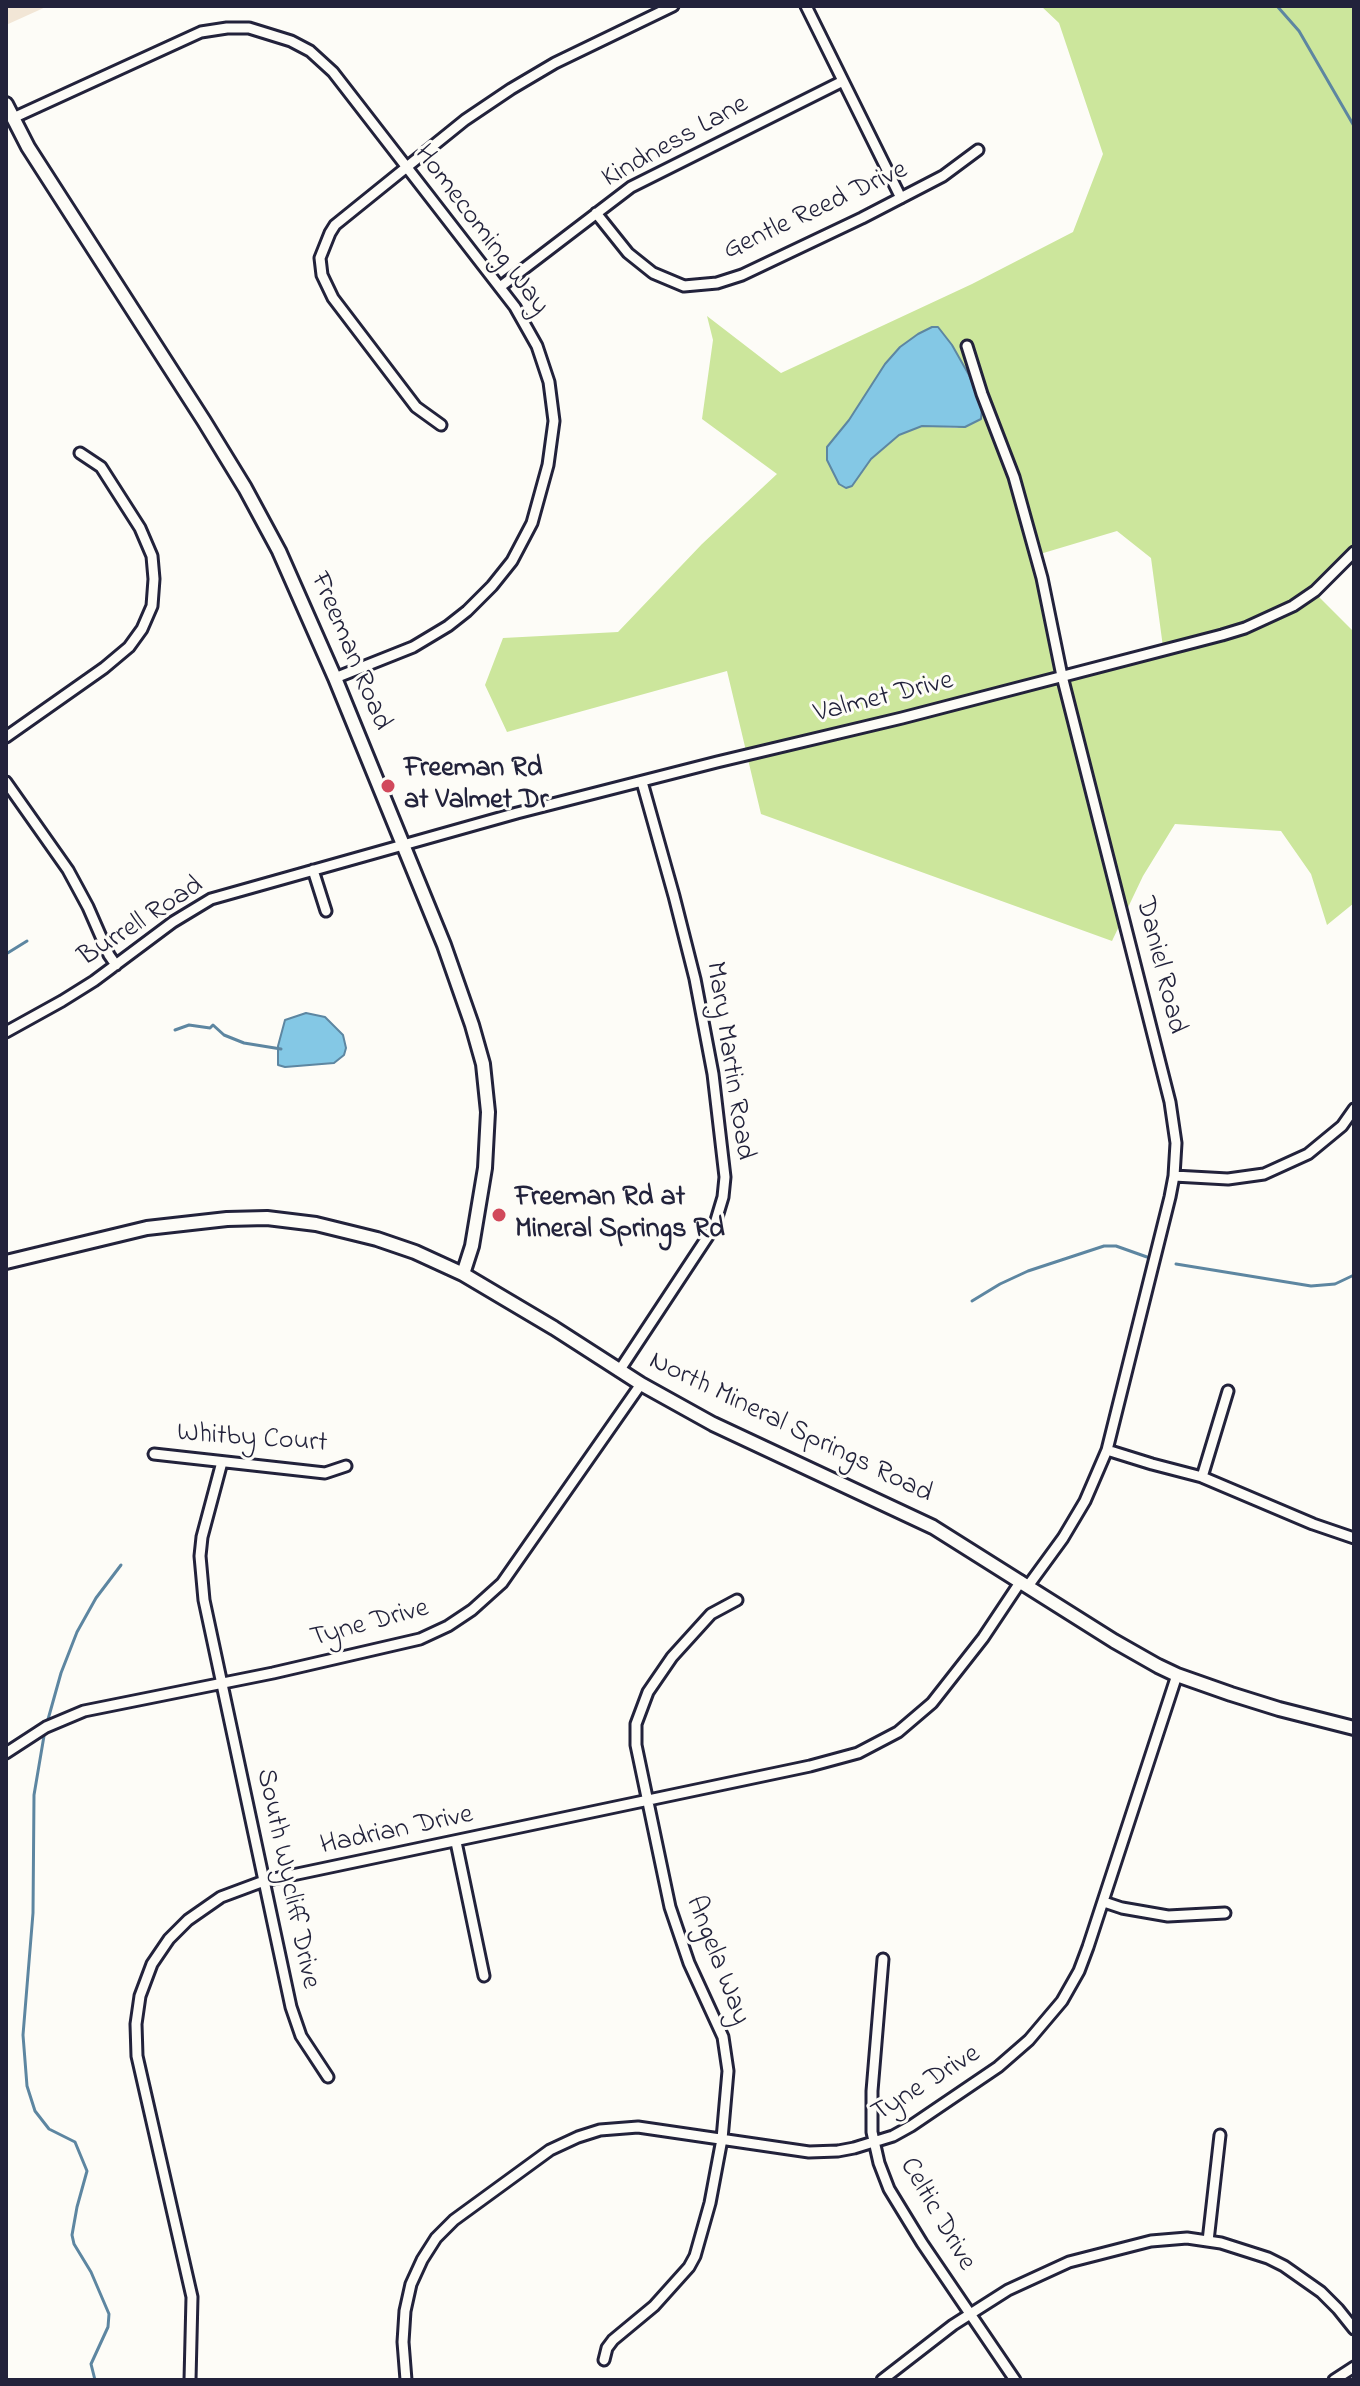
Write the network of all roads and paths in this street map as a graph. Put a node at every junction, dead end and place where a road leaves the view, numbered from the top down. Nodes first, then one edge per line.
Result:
1 (673, 6) edge
2 (806, 6) edge
3 (843, 81) junction
4 (6, 104) edge
5 (13, 118) junction
6 (978, 150) dead end
7 (407, 168) junction
8 (901, 198) junction
9 (596, 213) junction
10 (500, 287) junction
11 (967, 346) dead end
12 (441, 425) dead end
13 (80, 453) dead end
14 (1354, 552) edge
15 (1062, 676) junction
16 (335, 678) junction
17 (6, 737) edge
18 (6, 782) edge
19 (642, 782) junction
20 (403, 846) junction
21 (313, 870) junction
22 (326, 911) dead end
23 (116, 965) junction
24 (6, 1032) edge
25 (1354, 1109) edge
26 (1174, 1176) junction
27 (6, 1262) edge
28 (463, 1274) junction
29 (619, 1371) junction
30 (641, 1384) junction
31 (1228, 1391) dead end
32 (1107, 1450) junction
33 (154, 1454) dead end
34 (222, 1462) junction
35 (346, 1466) dead end
36 (1202, 1477) junction
37 (1354, 1538) edge
38 (1024, 1583) junction
39 (737, 1600) dead end
40 (1177, 1675) junction
41 (222, 1682) junction
42 (1354, 1728) edge
43 (8, 1747) edge
44 (647, 1801) junction
45 (456, 1842) junction
46 (264, 1881) junction
47 (1104, 1902) junction
48 (1225, 1913) dead end
49 (883, 1959) dead end
50 (484, 1976) dead end
51 (328, 2077) dead end
52 (1220, 2135) dead end
53 (722, 2139) junction
54 (874, 2143) junction
55 (1208, 2241) junction
56 (970, 2313) junction
57 (1354, 2329) edge
58 (604, 2360) dead end
59 (1354, 2367) edge
60 (190, 2380) edge
61 (406, 2380) edge
62 (882, 2380) edge
63 (1015, 2380) edge
64 (1334, 2380) edge

1 - 7 street
2 - 3 street
3 - 8 street
3 - 9 street, Kindness Lane
4 - 5 street, Freeman Road
5 - 7 street, Homecoming Way
5 - 16 street, Freeman Road
6 - 8 street, Gentle Reed Drive
7 - 10 street, Homecoming Way
7 - 12 street
8 - 9 street, Gentle Reed Drive
9 - 10 street, Kindness Lane
10 - 16 street, Homecoming Way
11 - 15 street, Daniel Road
13 - 17 street
14 - 15 street, Valmet Drive
15 - 19 street, Valmet Drive
15 - 26 street, Daniel Road
16 - 20 street, Freeman Road
18 - 23 street
19 - 20 street, Valmet Drive
19 - 29 street, Mary Martin Road
20 - 21 street, Burrell Road
20 - 28 street, Freeman Road
21 - 22 street
21 - 23 street, Burrell Road
23 - 24 street, Burrell Road
25 - 26 street
26 - 32 street, Daniel Road
27 - 28 street, North Mineral Springs Road
28 - 29 street, North Mineral Springs Road
29 - 30 street, North Mineral Springs Road
30 - 38 street, North Mineral Springs Road
30 - 41 street, Tyne Drive
31 - 36 street
32 - 36 street
32 - 38 street, Daniel Road
33 - 34 street, Whitby Court
34 - 35 street, Whitby Court
34 - 41 street, South Wycliff Drive
36 - 37 street
38 - 40 street, North Mineral Springs Road
38 - 44 street, Hadrian Drive
39 - 44 street, Angela Way
40 - 42 street, North Mineral Springs Road
40 - 47 street, Tyne Drive
41 - 43 street, Tyne Drive
41 - 46 street, South Wycliff Drive
44 - 45 street, Hadrian Drive
44 - 53 street, Angela Way
45 - 46 street, Hadrian Drive
45 - 50 street
46 - 51 street, South Wycliff Drive
46 - 60 street, Hadrian Drive
47 - 48 street
47 - 54 street, Tyne Drive
49 - 54 street, Celtic Drive
52 - 55 street
53 - 54 street, Tyne Drive
53 - 58 street, Angela Way
53 - 61 street, Tyne Drive
54 - 56 street, Celtic Drive
55 - 56 street
55 - 57 street
56 - 62 street
56 - 63 street, Celtic Drive
59 - 64 street

